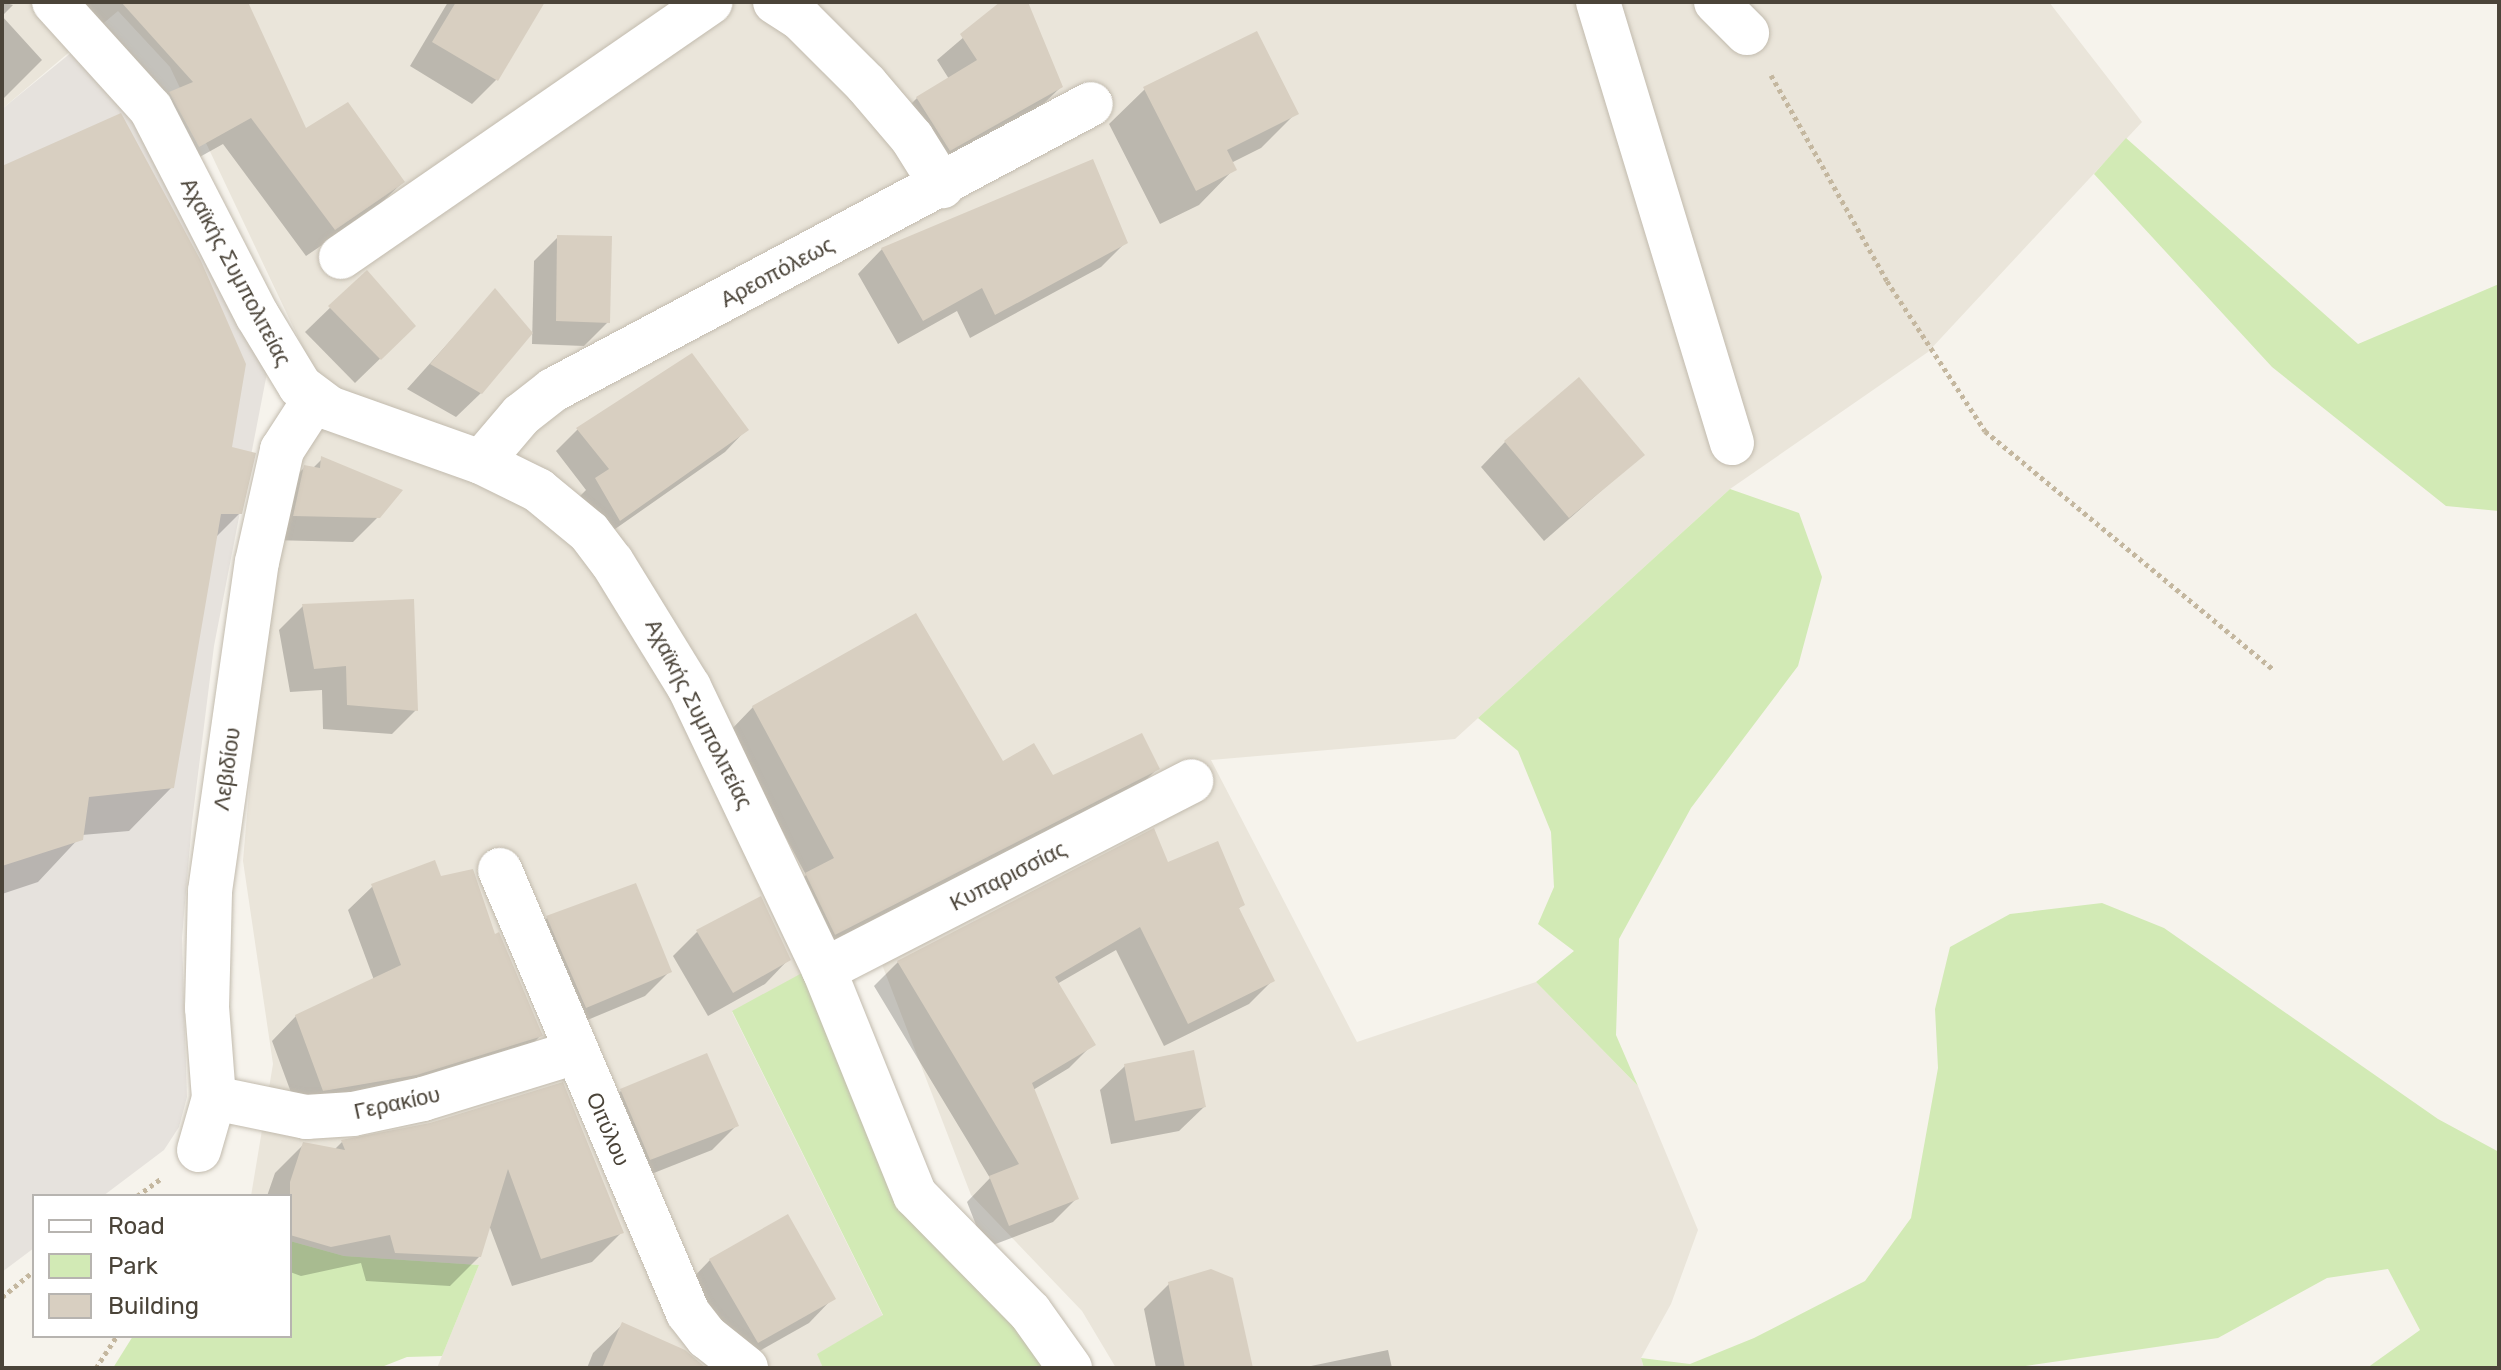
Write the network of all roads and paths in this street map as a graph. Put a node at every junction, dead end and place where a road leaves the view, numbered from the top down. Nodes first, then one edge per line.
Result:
1 (54, 2) edge
2 (711, 2) edge
3 (775, 2) edge
4 (1598, 2) edge
5 (1716, 2) edge
6 (1747, 33) joint
7 (1091, 104) dead end
8 (942, 186) junction
9 (341, 257) dead end
10 (315, 399) junction
11 (1732, 443) dead end
12 (481, 462) junction
13 (2274, 670) dead end
14 (1191, 781) dead end
15 (500, 870) dead end
16 (824, 970) junction
17 (576, 1052) junction
18 (214, 1098) junction
19 (199, 1150) dead end
20 (32, 1273) edge
21 (2, 1297) edge
22 (116, 1338) edge
23 (96, 1368) edge
24 (746, 1368) edge
25 (1070, 1368) edge

1 - 10 street, Αχαϊκής Συμπολιτείας
2 - 9 street
3 - 8 street
4 - 11 street
5 - 6 street
6 - 13 path
7 - 8 street, Αρεοπόλεως
8 - 12 street, Αρεοπόλεως
10 - 12 street, Αχαϊκής Συμπολιτείας
10 - 18 street, Λεβιδίου
12 - 16 street, Αχαϊκής Συμπολιτείας
14 - 16 street, Κυπαρισσίας
15 - 17 street, Οιτύλου
16 - 25 street, Αχαϊκής Συμπολιτείας
17 - 18 street, Γερακίου
17 - 24 street, Οιτύλου
18 - 19 street, Λεβιδίου
20 - 21 path
22 - 23 path

